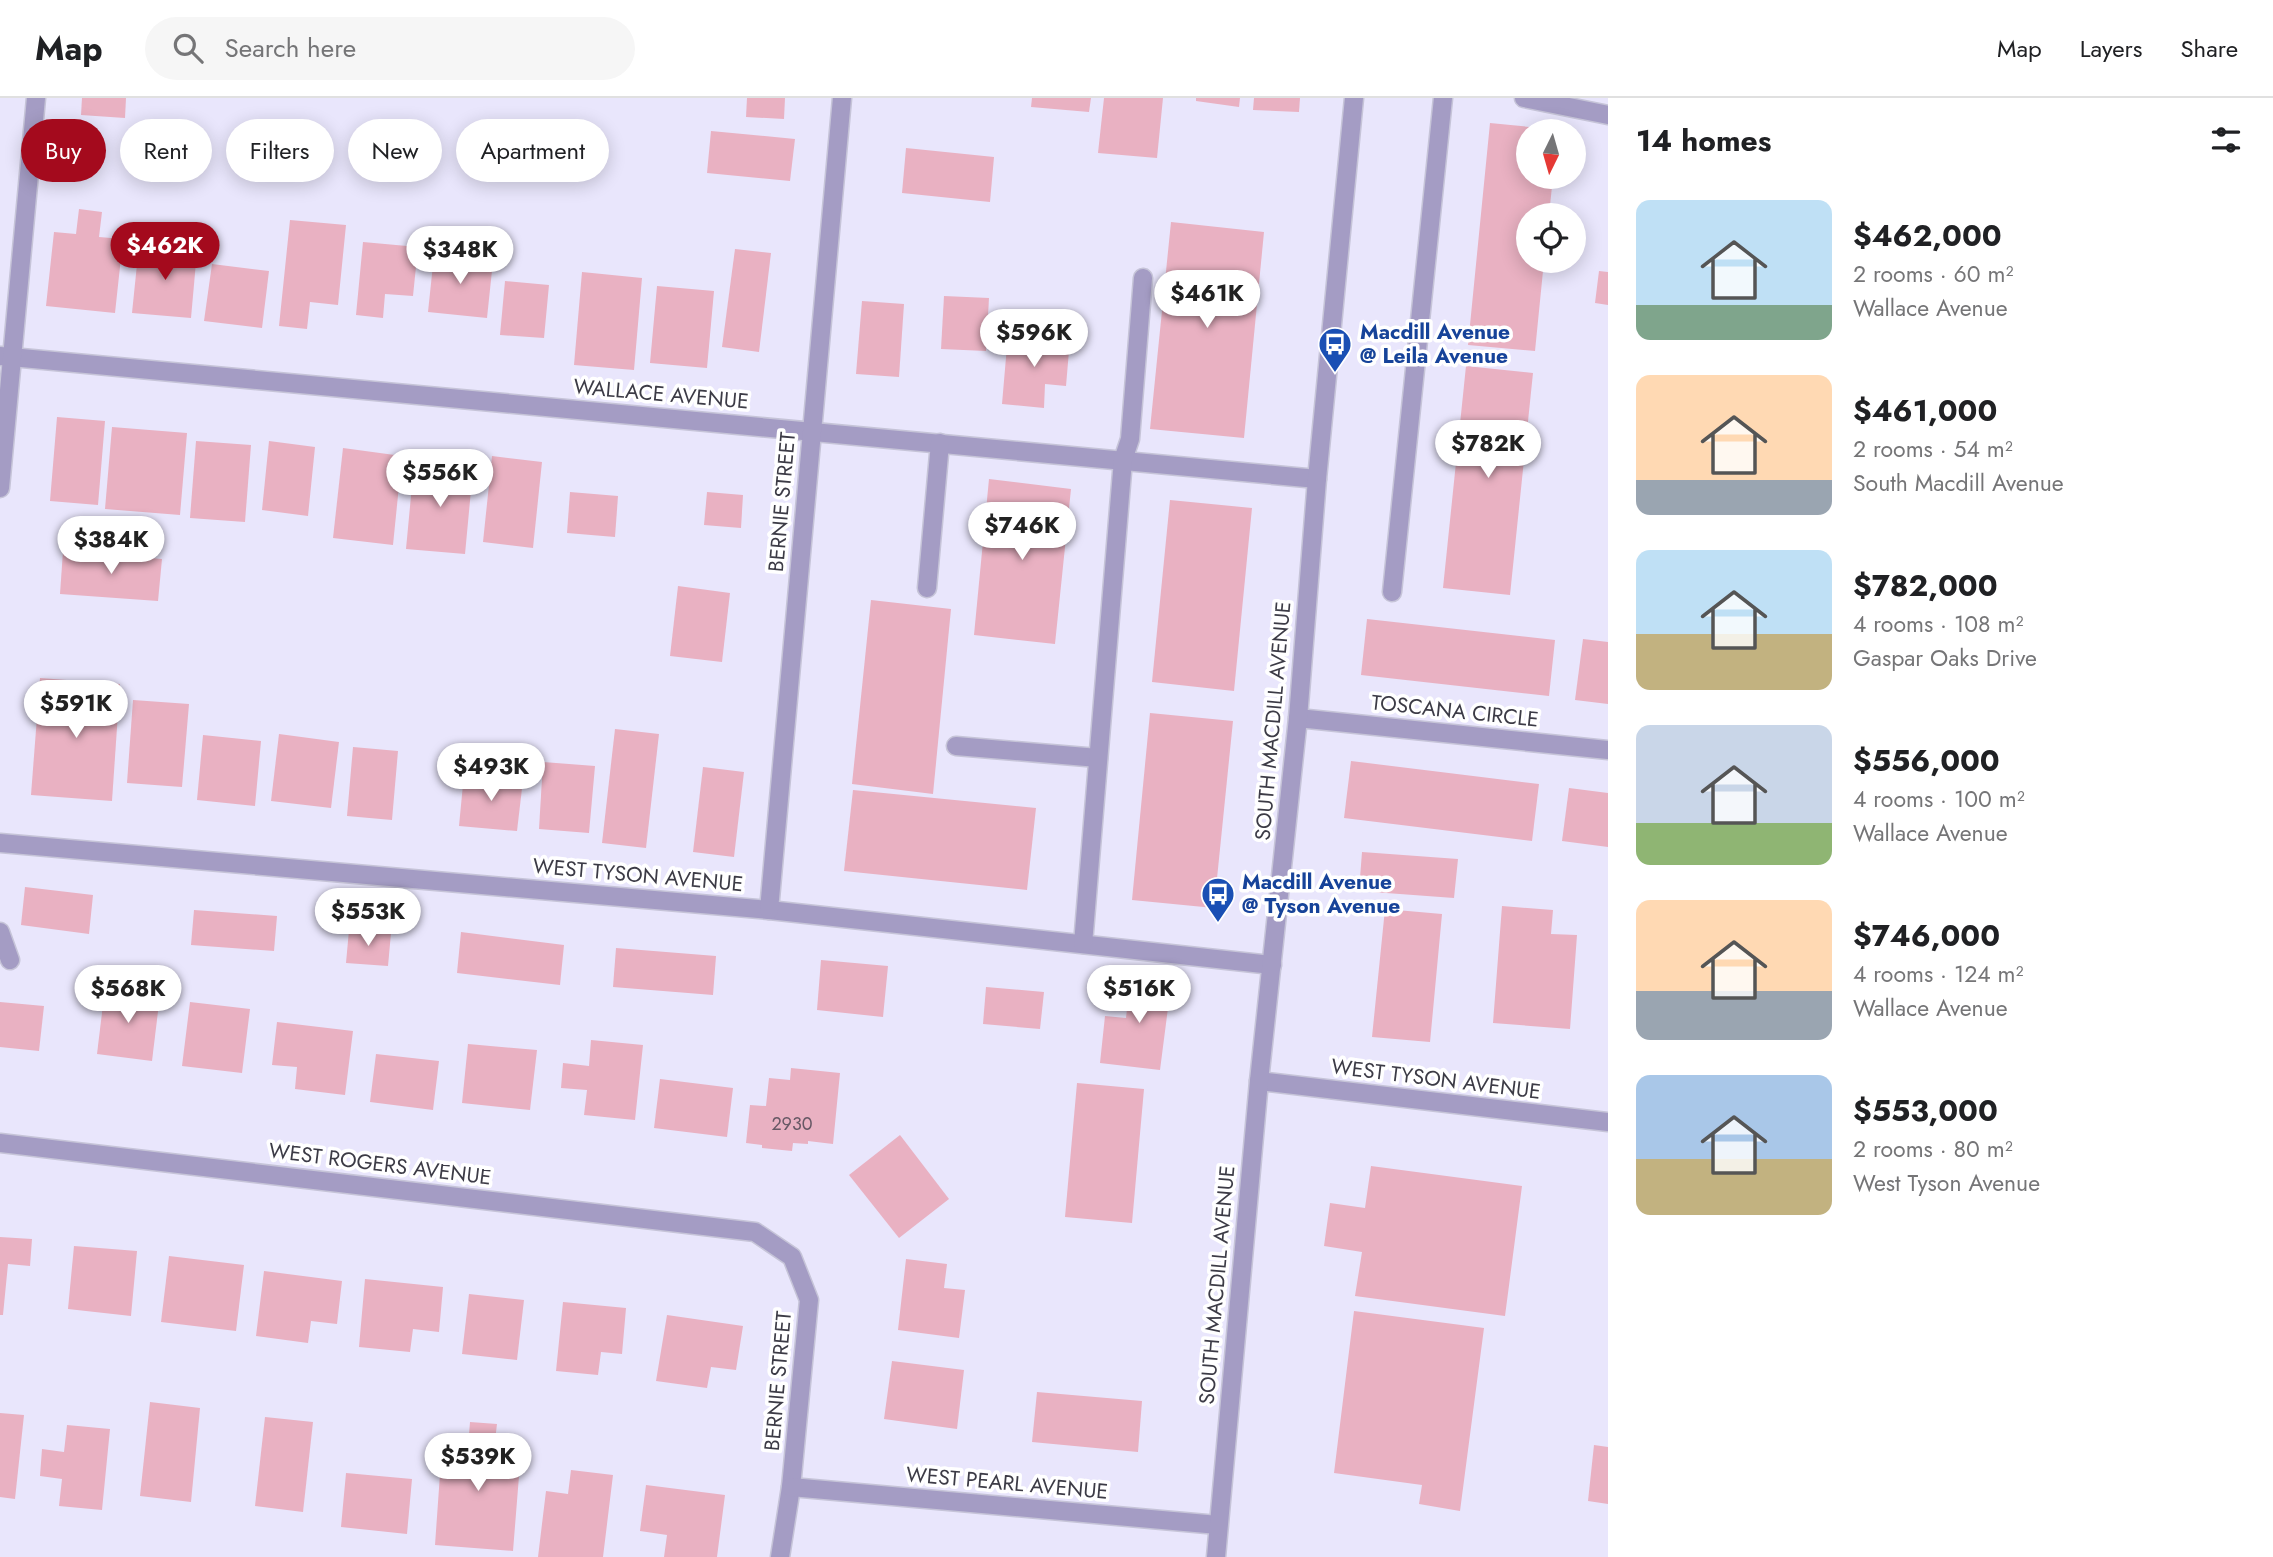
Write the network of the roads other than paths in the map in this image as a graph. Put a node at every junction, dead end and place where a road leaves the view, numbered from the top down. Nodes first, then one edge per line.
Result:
1 (36, 98) edge
2 (842, 98) edge
3 (1354, 98) edge
4 (1443, 98) edge
5 (1524, 98) edge
6 (1608, 115) edge
7 (1143, 278) dead end
8 (6, 356) edge
9 (811, 430) junction
10 (940, 443) junction
11 (1123, 460) junction
12 (1317, 479) junction
13 (0, 488) edge
14 (927, 588) dead end
15 (1392, 592) dead end
16 (1298, 718) junction
17 (956, 746) dead end
18 (1608, 750) edge
19 (1098, 758) junction
20 (0, 843) edge
21 (769, 909) junction
22 (0, 932) edge
23 (1083, 944) junction
24 (10, 960) dead end
25 (1272, 965) junction
26 (1259, 1081) junction
27 (1608, 1122) edge
28 (0, 1143) edge
29 (755, 1231) joint
30 (791, 1487) junction
31 (1218, 1525) junction
32 (780, 1557) edge
33 (1216, 1557) edge

1 - 8 street
2 - 9 street, BERNIE STREET
3 - 12 street, SOUTH MACDILL AVENUE
4 - 15 street
5 - 6 street
7 - 11 street
8 - 9 street, WALLACE AVENUE
8 - 13 street
9 - 10 street, WALLACE AVENUE
9 - 21 street, BERNIE STREET
10 - 11 street, WALLACE AVENUE
10 - 14 street
11 - 12 street, WALLACE AVENUE
11 - 19 street
12 - 16 street, SOUTH MACDILL AVENUE
16 - 18 street, TOSCANA CIRCLE
16 - 25 street, SOUTH MACDILL AVENUE
17 - 19 street
19 - 23 street
20 - 21 street, WEST TYSON AVENUE
21 - 23 street, WEST TYSON AVENUE
22 - 24 street
23 - 25 street, WEST TYSON AVENUE
25 - 26 street, SOUTH MACDILL AVENUE
26 - 27 street, WEST TYSON AVENUE
26 - 31 street, SOUTH MACDILL AVENUE
28 - 29 street, WEST ROGERS AVENUE
29 - 30 street, BERNIE STREET
30 - 31 street, WEST PEARL AVENUE
30 - 32 street, BERNIE STREET
31 - 33 street, SOUTH MACDILL AVENUE

